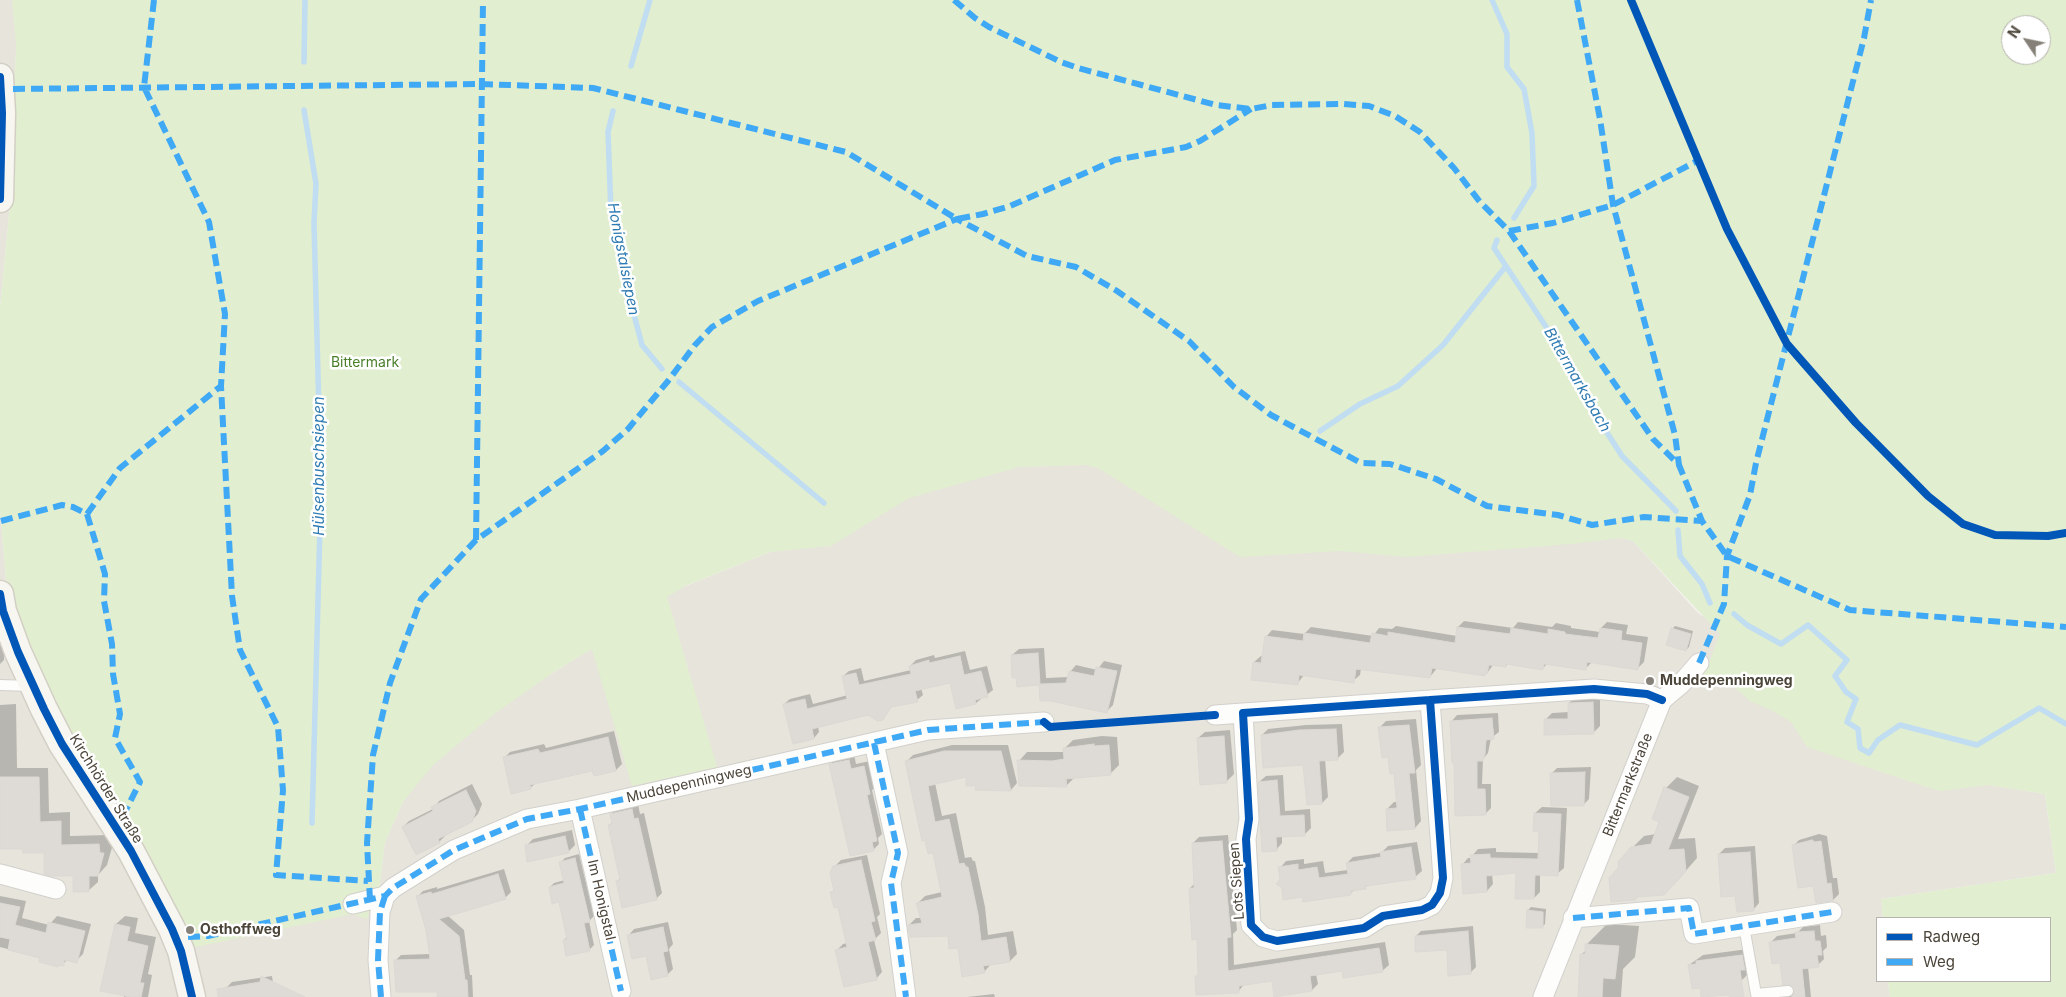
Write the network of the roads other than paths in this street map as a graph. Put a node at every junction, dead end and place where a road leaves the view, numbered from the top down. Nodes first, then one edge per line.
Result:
1 (0, 77) edge
2 (0, 199) edge
3 (1, 606) edge
4 (1699, 663) dead end
5 (0, 685) edge
6 (33, 686) junction
7 (1430, 700) junction
8 (1662, 700) junction
9 (1243, 712) junction
10 (1215, 715) dead end
11 (1044, 722) dead end
12 (874, 743) junction
13 (580, 809) junction
14 (0, 874) edge
15 (56, 889) dead end
16 (385, 896) junction
17 (353, 904) dead end
18 (1832, 912) dead end
19 (1573, 918) junction
20 (1744, 926) junction
21 (621, 990) dead end
22 (1788, 991) dead end
23 (192, 997) edge
24 (381, 997) edge
25 (904, 997) edge
26 (1543, 997) edge

1 - 2 main road
3 - 6 main road, Kirchhörder Straße
4 - 8 street, Bittermarkstraße
5 - 6 lane
6 - 23 main road, Kirchhörder Straße
7 - 8 street
7 - 9 street
7 - 9 street, Lots Siepen
8 - 19 street, Bittermarkstraße
9 - 10 street
11 - 12 street, Muddepenningweg
12 - 13 street, Muddepenningweg
12 - 25 street
13 - 16 street, Muddepenningweg
13 - 21 street, Im Honigstal
14 - 15 street
16 - 17 street, Muddepenningweg
16 - 24 street
18 - 20 street
19 - 20 street
19 - 26 street, Bittermarkstraße
20 - 22 lane

